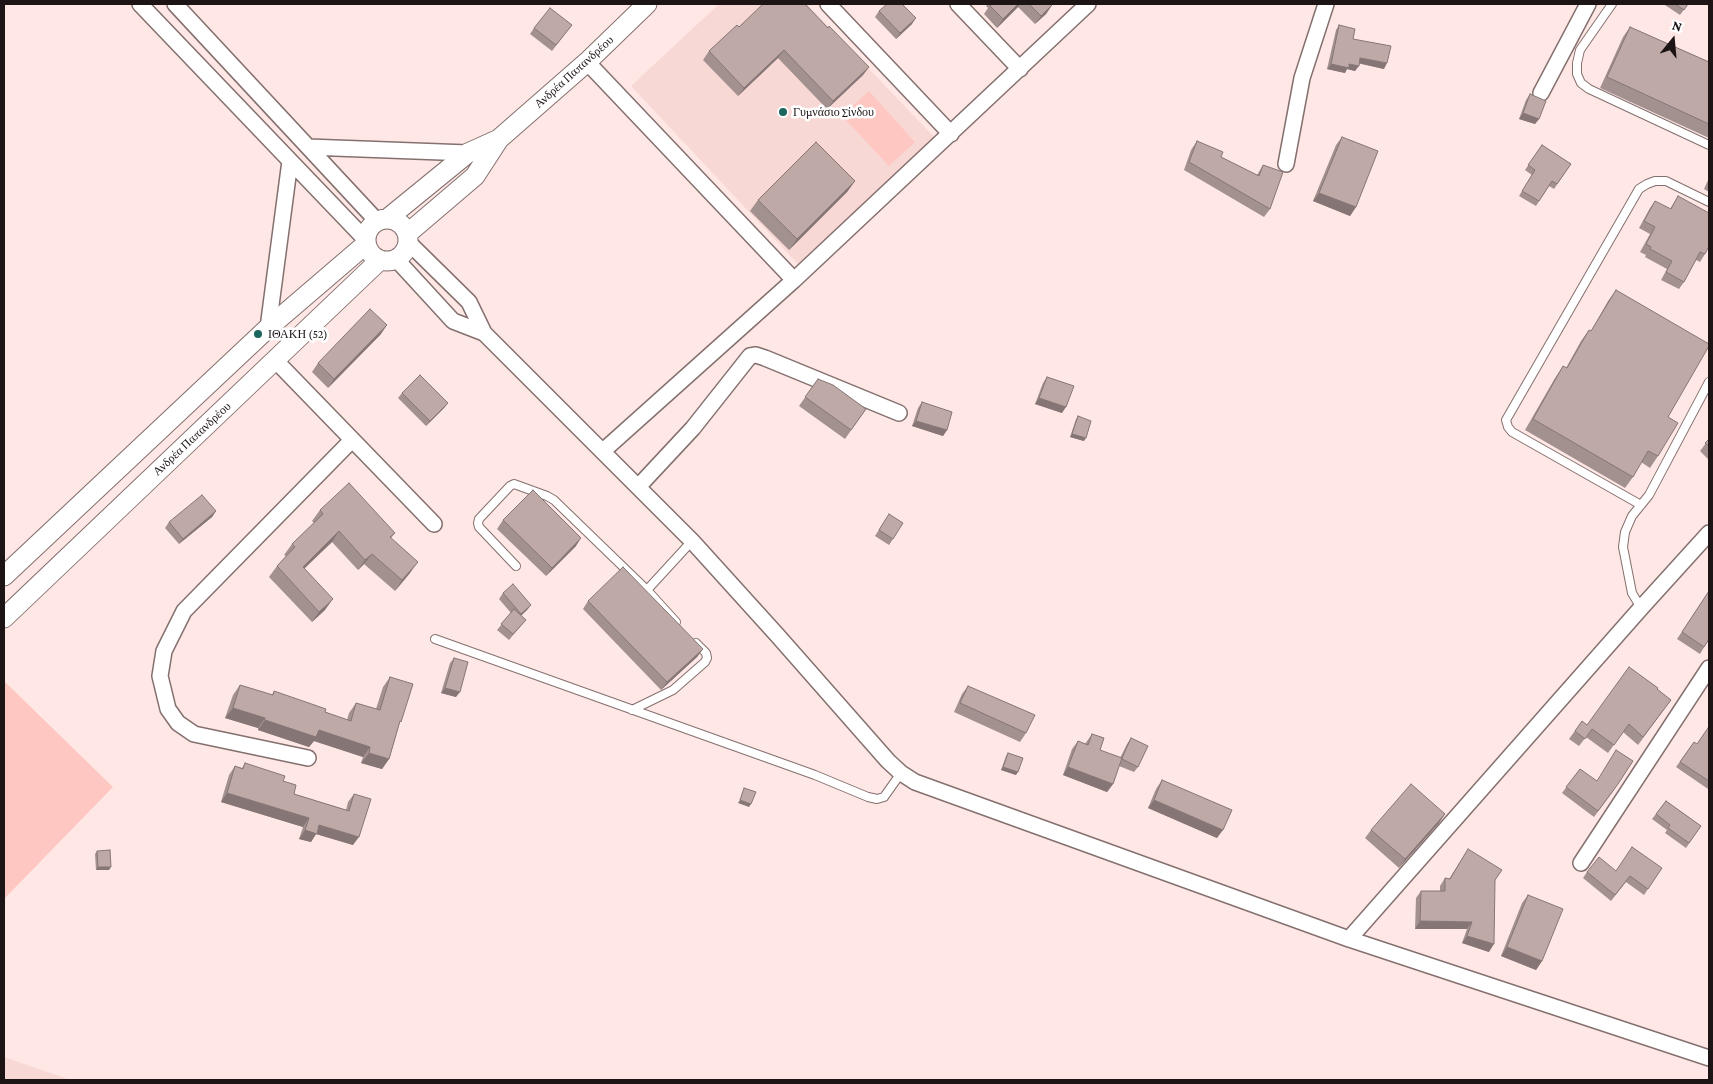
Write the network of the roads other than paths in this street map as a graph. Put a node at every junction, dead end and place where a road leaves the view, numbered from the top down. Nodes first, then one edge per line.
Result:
1 (140, 4) edge
2 (176, 4) edge
3 (647, 4) edge
4 (828, 4) edge
5 (958, 4) edge
6 (1088, 4) edge
7 (1326, 4) edge
8 (1588, 4) edge
9 (1612, 4) edge
10 (205, 36) junction
11 (187, 53) junction
12 (588, 62) junction
13 (1020, 69) junction
14 (1541, 93) dead end
15 (951, 134) junction
16 (499, 138) junction
17 (1709, 145) edge
18 (308, 147) junction
19 (468, 153) junction
20 (290, 161) junction
21 (1286, 164) dead end
22 (1709, 202) edge
23 (382, 220) junction
24 (408, 238) junction
25 (366, 242) junction
26 (388, 259) junction
27 (794, 280) junction
28 (268, 328) junction
29 (484, 333) junction
30 (276, 360) junction
31 (1709, 382) edge
32 (899, 413) dead end
33 (352, 440) junction
34 (603, 450) junction
35 (638, 488) junction
36 (1641, 505) junction
37 (434, 524) dead end
38 (1709, 533) edge
39 (692, 541) junction
40 (516, 566) dead end
41 (5, 572) edge
42 (646, 590) junction
43 (29, 594) junction
44 (8, 607) edge
45 (1641, 608) junction
46 (680, 625) edge
47 (435, 638) dead end
48 (693, 639) edge
49 (1709, 668) edge
50 (632, 710) junction
51 (308, 758) dead end
52 (900, 773) junction
53 (1581, 863) dead end
54 (1348, 939) junction
55 (1709, 1058) edge

1 - 11 street
2 - 10 street
3 - 12 street, Ανδρέα Παπανδρέου
4 - 15 street
5 - 13 street
6 - 13 street
7 - 21 street
8 - 14 street
9 - 17 lane
10 - 11 street
10 - 18 street
11 - 20 street
12 - 16 street, Ανδρέα Παπανδρέου
12 - 27 street
13 - 15 street
15 - 27 street
16 - 19 street, Ανδρέα Παπανδρέου
16 - 24 street, Ανδρέα Παπανδρέου
18 - 19 street
18 - 23 street
19 - 23 street, Ανδρέα Παπανδρέου
20 - 25 street
20 - 28 street
22 - 36 lane
23 - 24 street
23 - 25 street
24 - 26 street
24 - 29 street
25 - 26 street
25 - 28 street
26 - 29 street
26 - 30 street, Ανδρέα Παπανδρέου
27 - 34 street
28 - 41 street
29 - 34 street
30 - 33 street
30 - 43 street, Ανδρέα Παπανδρέου
31 - 36 lane
32 - 35 street
33 - 37 street
33 - 51 street
34 - 35 street
35 - 39 street
36 - 45 lane
38 - 45 street
39 - 42 lane
39 - 52 street
40 - 42 lane
41 - 43 street
42 - 46 lane
43 - 44 street, Ανδρέα Παπανδρέου
45 - 54 street
47 - 50 lane
48 - 50 lane
49 - 53 street
50 - 52 lane
52 - 54 street
54 - 55 street

